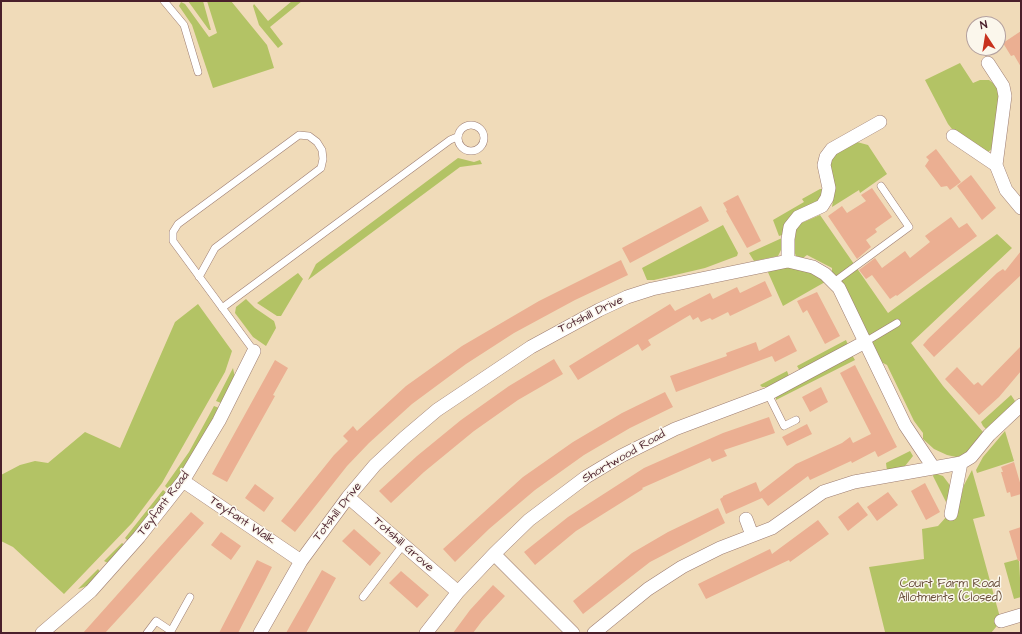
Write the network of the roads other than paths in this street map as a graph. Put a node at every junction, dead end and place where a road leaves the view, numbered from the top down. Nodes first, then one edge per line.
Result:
1 (164, 1) edge
2 (988, 63) dead end
3 (198, 72) dead end
4 (880, 122) dead end
5 (952, 136) dead end
6 (457, 137) dead end
7 (996, 165) junction
8 (881, 186) dead end
9 (1021, 208) edge
10 (788, 261) junction
11 (199, 277) junction
12 (834, 282) junction
13 (222, 308) junction
14 (897, 322) dead end
15 (865, 342) junction
16 (254, 351) joint
17 (768, 394) junction
18 (1021, 404) edge
19 (796, 420) dead end
20 (961, 463) junction
21 (933, 467) junction
22 (183, 481) junction
23 (348, 497) junction
24 (951, 514) dead end
25 (746, 519) dead end
26 (752, 535) junction
27 (403, 545) junction
28 (494, 554) junction
29 (301, 561) junction
30 (458, 592) junction
31 (363, 597) dead end
32 (190, 598) dead end
33 (1021, 615) edge
34 (1001, 621) dead end
35 (170, 632) edge
36 (42, 633) edge
37 (147, 633) edge
38 (260, 633) edge
39 (426, 633) edge
40 (573, 633) edge
41 (594, 633) edge

1 - 3 lane
2 - 7 street
4 - 10 street
5 - 7 street
6 - 13 lane
7 - 9 street
8 - 12 lane
10 - 12 street, Totshill Drive
10 - 23 street, Totshill Drive
11 - 11 lane
11 - 13 lane
12 - 15 street, Totshill Drive
13 - 16 lane
14 - 15 lane
15 - 17 street, Shortwood Road
15 - 21 street, Totshill Drive
16 - 22 street, Teyfant Road
17 - 19 lane
17 - 28 street, Shortwood Road
18 - 20 street
20 - 21 street
20 - 24 street
21 - 26 street
22 - 29 street, Teyfant Walk
22 - 36 street, Teyfant Road
23 - 27 street, Totshill Grove
23 - 29 street, Totshill Drive
25 - 26 street
26 - 41 street
27 - 30 street, Totshill Grove
27 - 31 lane
28 - 30 street, Shortwood Road
28 - 40 street
29 - 38 street, Totshill Drive
30 - 39 street, Shortwood Road
32 - 35 lane
33 - 34 street
35 - 37 lane

